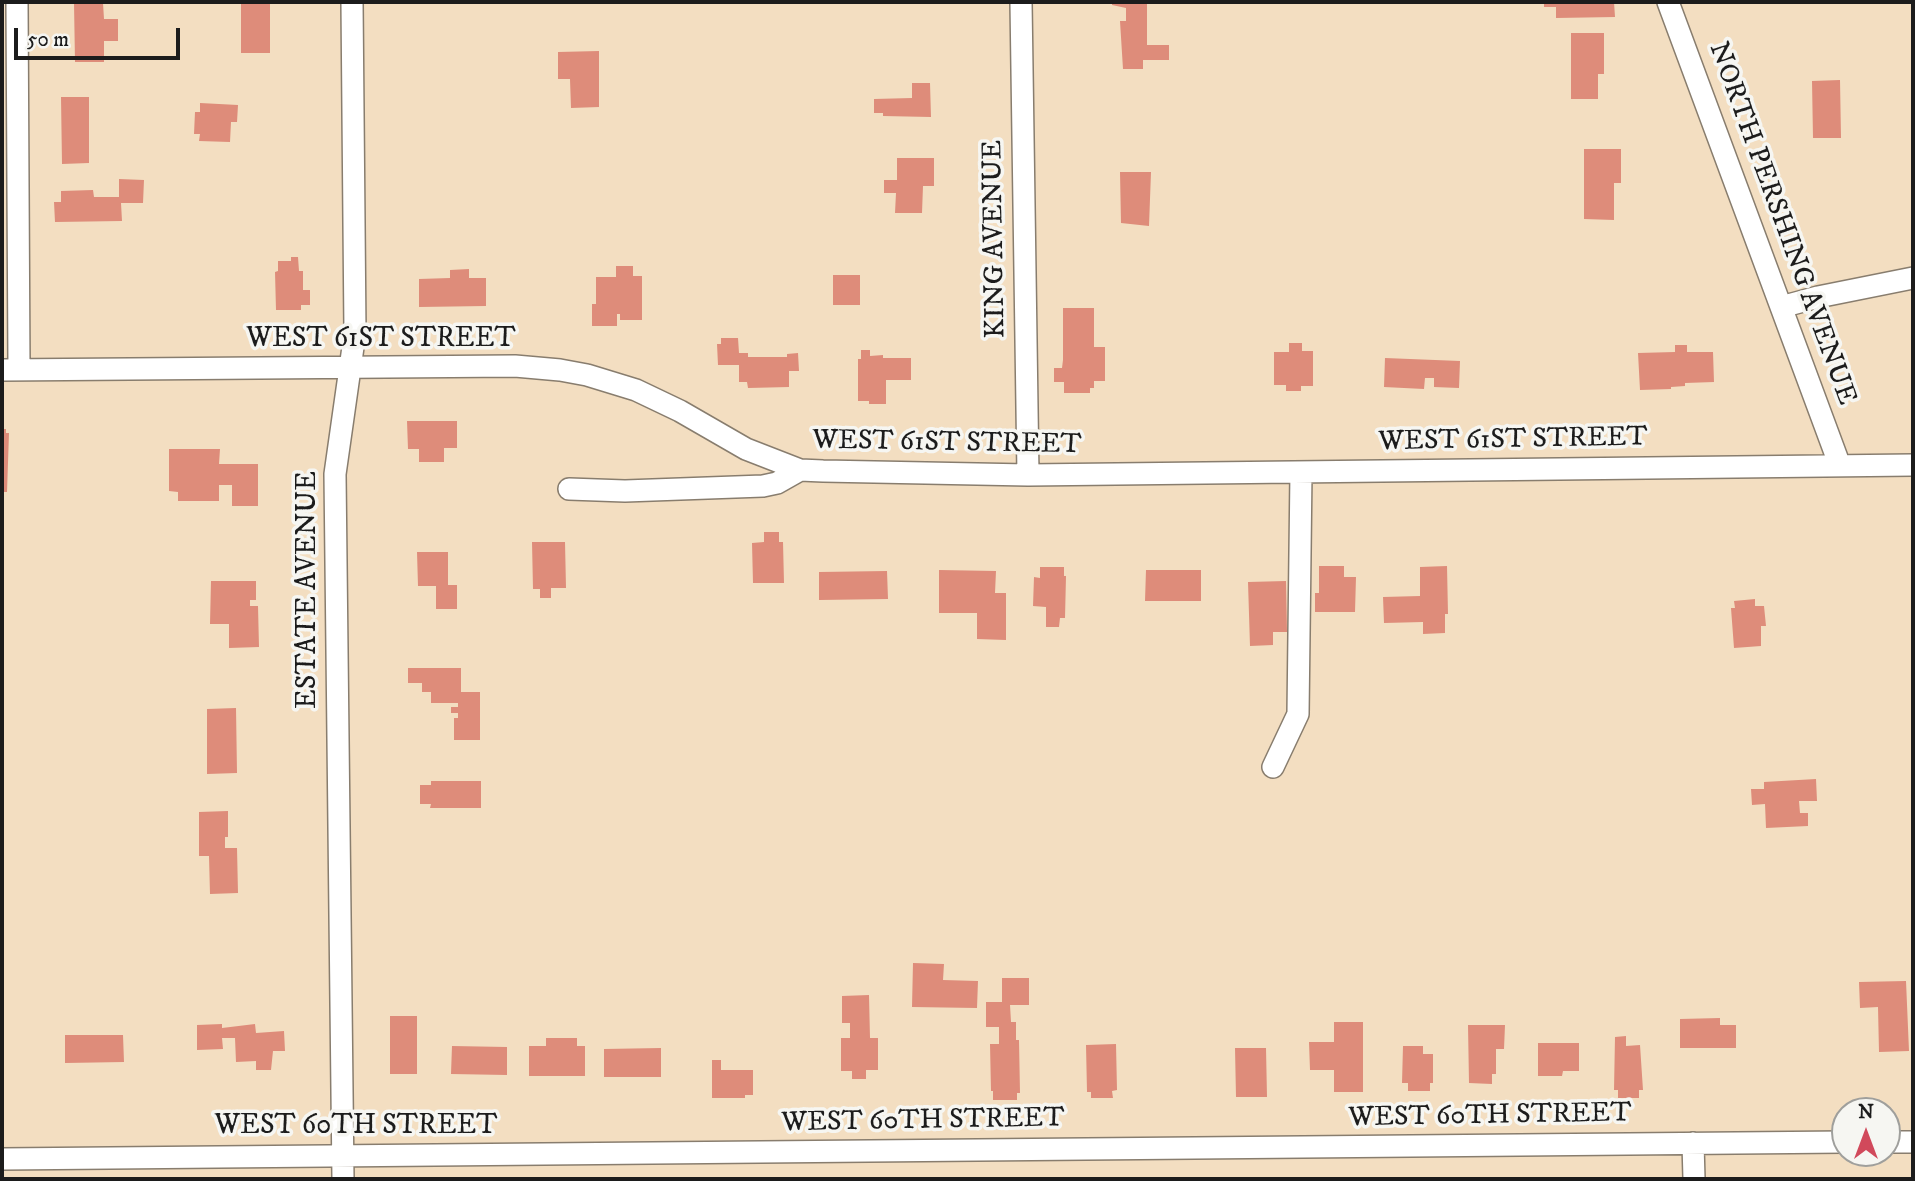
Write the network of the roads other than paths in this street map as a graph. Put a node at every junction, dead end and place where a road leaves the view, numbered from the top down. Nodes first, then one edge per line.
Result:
1 (18, 2) edge
2 (352, 2) edge
3 (1021, 2) edge
4 (1668, 2) edge
5 (1913, 278) edge
6 (1782, 307) junction
7 (350, 368) junction
8 (11, 370) edge
9 (1913, 465) edge
10 (1840, 466) junction
11 (800, 470) junction
12 (1301, 472) junction
13 (1028, 475) junction
14 (569, 489) dead end
15 (1273, 767) dead end
16 (1831, 1142) edge
17 (1693, 1143) junction
18 (343, 1155) junction
19 (2, 1159) edge
20 (343, 1179) edge
21 (1694, 1179) edge

1 - 8 street
2 - 7 street, ESTATE AVENUE
3 - 13 street, KING AVENUE
4 - 6 street, NORTH PERSHING AVENUE
5 - 6 street
6 - 10 street, NORTH PERSHING AVENUE
7 - 8 street, WEST 61ST STREET
7 - 11 street, WEST 61ST STREET
7 - 18 street, ESTATE AVENUE
9 - 10 street, WEST 61ST STREET
10 - 12 street, WEST 61ST STREET
11 - 13 street, WEST 61ST STREET
11 - 14 street
12 - 13 street, WEST 61ST STREET
12 - 15 street
16 - 17 street, WEST 60TH STREET
17 - 18 street, WEST 60TH STREET
17 - 21 street
18 - 19 street, WEST 60TH STREET
18 - 20 street, ESTATE AVENUE

